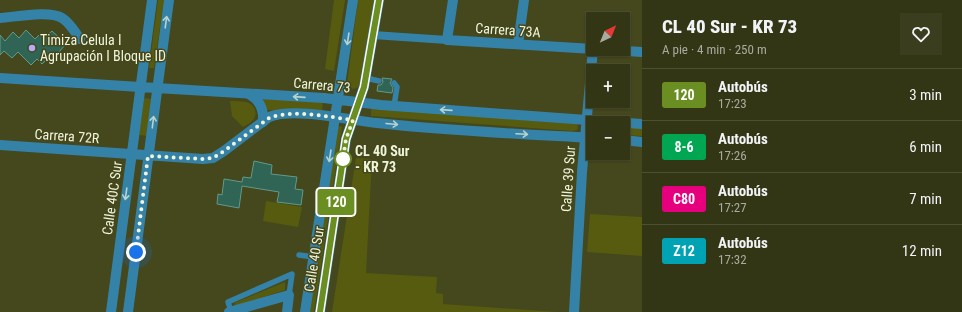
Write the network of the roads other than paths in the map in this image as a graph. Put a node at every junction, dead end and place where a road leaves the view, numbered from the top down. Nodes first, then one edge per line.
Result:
1 (152, 0) edge
2 (169, 0) edge
3 (354, 0) edge
4 (379, 0) edge
5 (453, 0) edge
6 (524, 0) edge
7 (0, 18) edge
8 (373, 35) junction
9 (80, 39) dead end
10 (447, 40) junction
11 (518, 44) junction
12 (586, 49) edge
13 (630, 51) edge
14 (642, 52) edge
15 (592, 56) edge
16 (0, 78) edge
17 (366, 78) junction
18 (379, 80) dead end
19 (394, 84) dead end
20 (140, 87) junction
21 (157, 88) junction
22 (249, 94) junction
23 (338, 100) junction
24 (360, 102) junction
25 (394, 106) junction
26 (586, 116) edge
27 (336, 118) junction
28 (353, 120) junction
29 (586, 120) edge
30 (263, 122) junction
31 (630, 123) edge
32 (642, 124) edge
33 (586, 138) edge
34 (630, 141) edge
35 (642, 142) edge
36 (0, 145) edge
37 (132, 155) junction
38 (148, 156) junction
39 (587, 160) edge
40 (299, 255) dead end
41 (314, 257) junction
42 (290, 295) junction
43 (111, 312) edge
44 (128, 312) edge
45 (230, 312) edge
46 (287, 312) edge
47 (305, 312) edge
48 (320, 312) edge
49 (574, 312) edge

1 - 20 street, Calle 40C Sur
21 -> 2 street
3 -> 23 street, Calle 40 Sur
4 - 8 street, Calle 40 Sur
5 - 10 street
6 - 11 street
7 - 9 street
8 - 10 street, Carrera 73A
8 - 17 street, Calle 40 Sur
10 - 11 street, Carrera 73A
11 - 12 street, Carrera 73A
13 - 14 street, Carrera 73A
15 - 26 street, Calle 39 Sur
16 - 20 street, Carrera 73
17 - 18 lane
17 - 24 street, Calle 40 Sur
19 - 25 lane
20 - 21 street, Carrera 73
20 - 37 street, Calle 40C Sur
21 - 22 street, Carrera 73
38 -> 21 street
23 -> 22 street, Carrera 73
22 - 30 street
23 - 24 street, Carrera 73
23 - 27 street, Calle 40 Sur
24 - 25 street, Carrera 73
24 - 28 street, Calle 40 Sur
29 -> 25 street, Carrera 73
27 - 28 street
27 - 30 street
27 -> 41 street, Calle 40 Sur
28 -> 33 street
28 - 48 street, Calle 40 Sur
30 - 38 street
31 - 32 street, Carrera 73
34 - 35 street
36 - 37 street, Carrera 72R
37 - 38 street
37 -> 43 street, Calle 40C Sur
38 - 44 street
39 - 49 street, Calle 39 Sur
40 - 41 lane
41 - 47 street, Calle 40 Sur
42 - 45 street
42 - 45 lane
42 - 46 street, Calle 40 Sur

